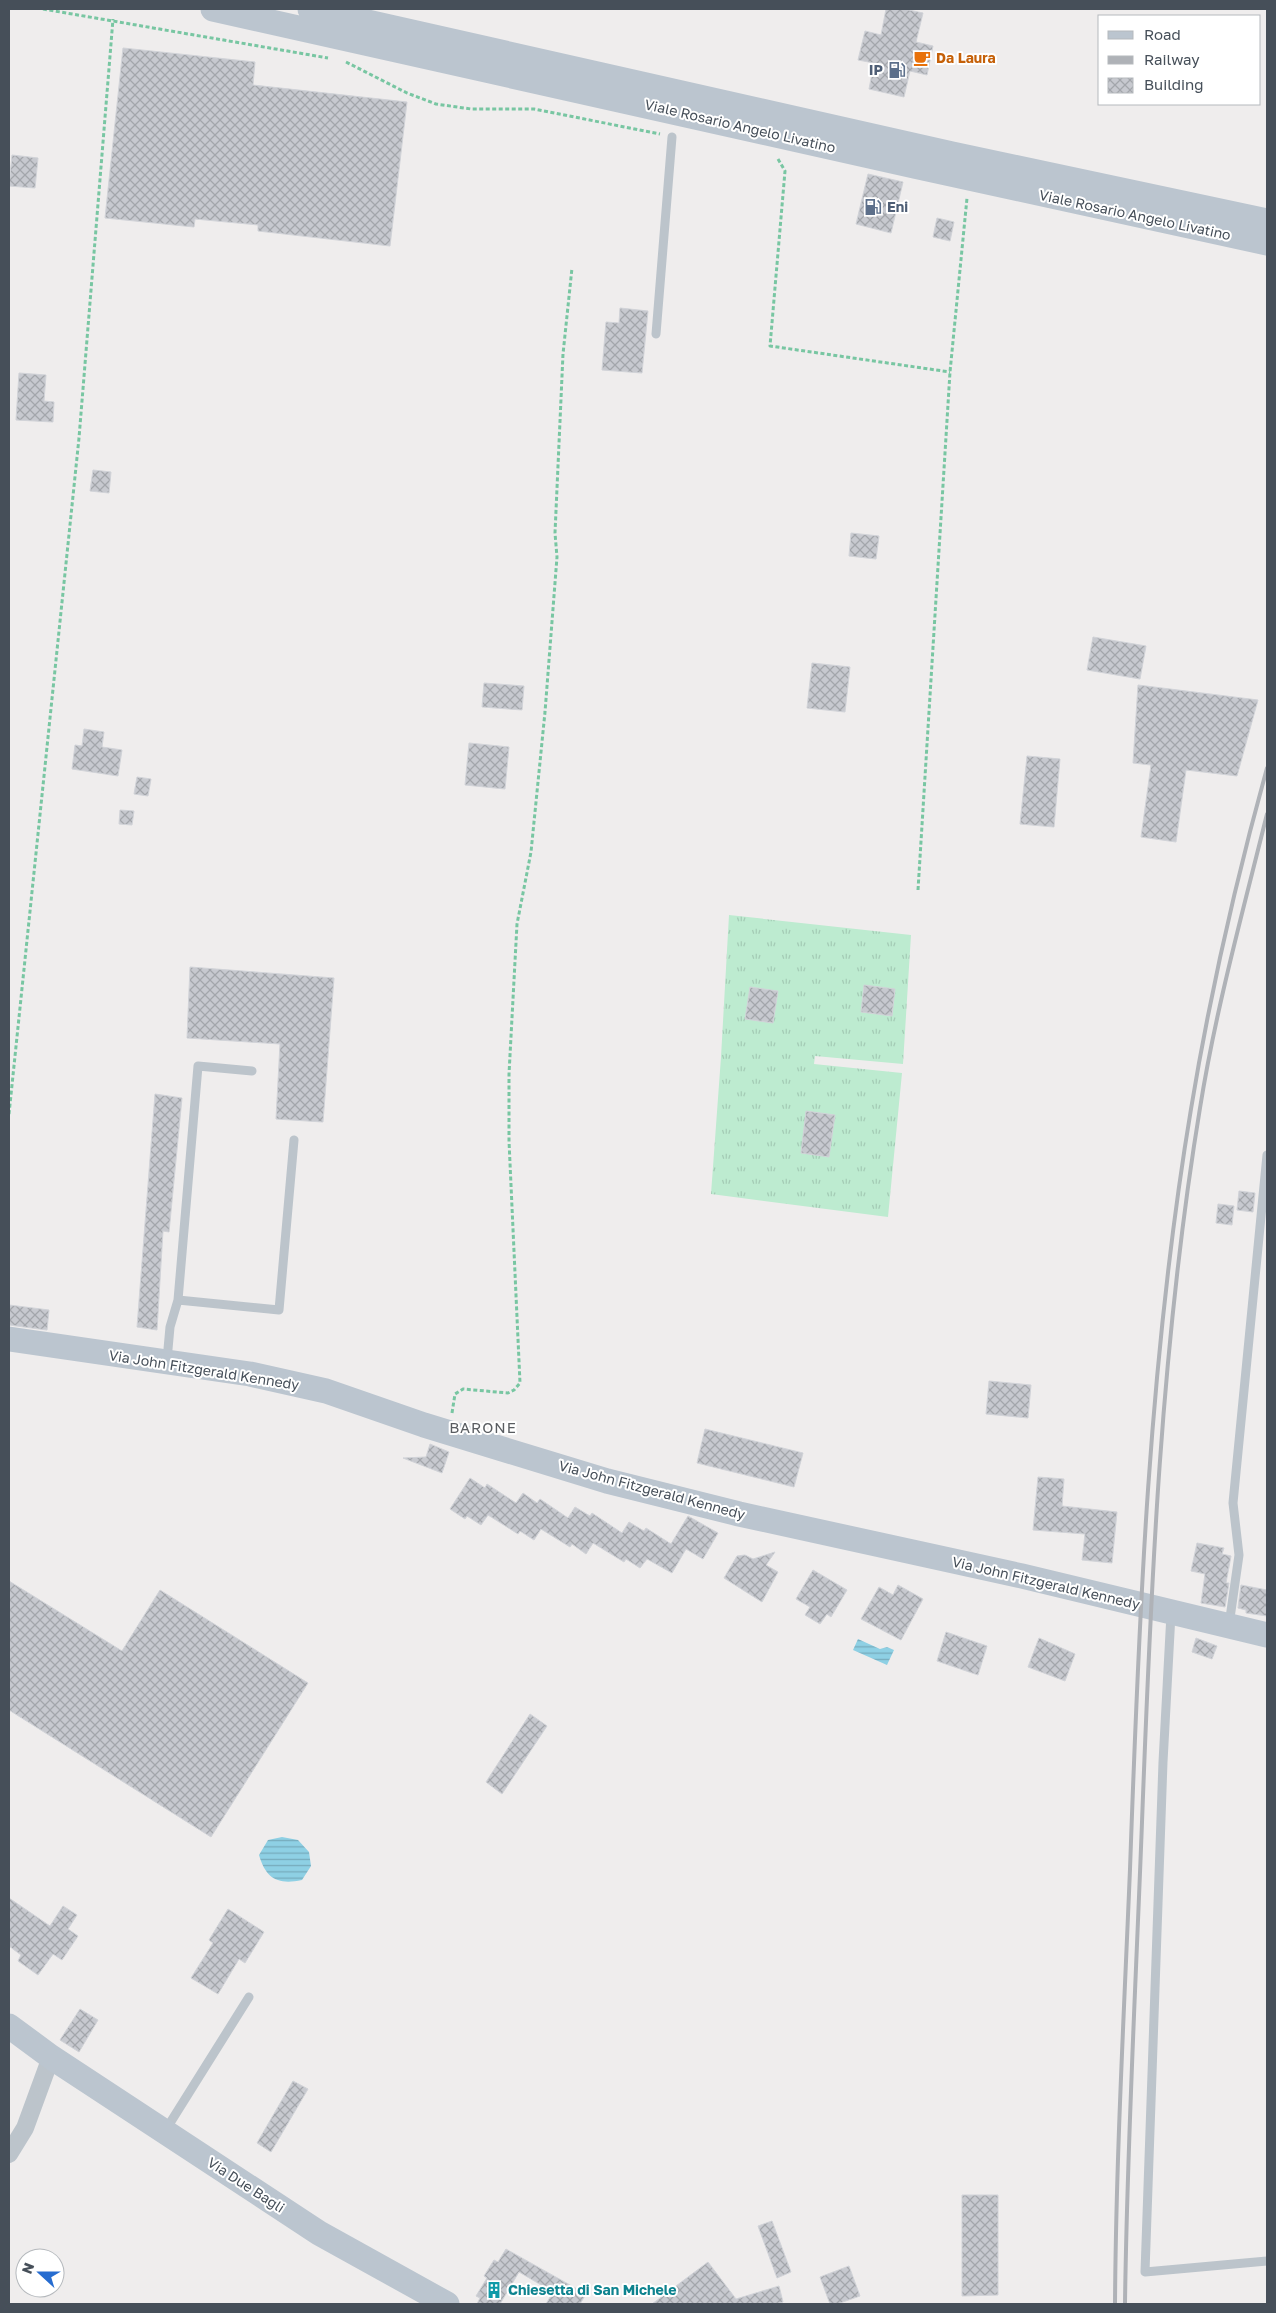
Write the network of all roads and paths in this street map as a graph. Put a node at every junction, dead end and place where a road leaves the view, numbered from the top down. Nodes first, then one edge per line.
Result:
1 (43, 9) edge
2 (213, 9) edge
3 (310, 9) edge
4 (113, 19) junction
5 (672, 137) joint
6 (774, 156) dead end
7 (969, 179) junction
8 (1267, 221) edge
9 (1267, 243) edge
10 (572, 268) dead end
11 (656, 334) dead end
12 (950, 372) junction
13 (918, 890) dead end
14 (252, 1070) dead end
15 (9, 1114) edge
16 (294, 1140) dead end
17 (1267, 1155) edge
18 (178, 1300) junction
19 (9, 1339) edge
20 (166, 1362) junction
21 (453, 1434) junction
22 (1171, 1612) junction
23 (1229, 1626) junction
24 (1267, 1635) edge
25 (249, 1997) dead end
26 (9, 2026) edge
27 (51, 2057) junction
28 (165, 2132) junction
29 (9, 2154) edge
30 (1267, 2261) edge
31 (447, 2304) edge

1 - 4 path
2 - 7 main road, Viale Rosario Angelo Livatino
3 - 8 main road, Viale Rosario Angelo Livatino
4 - 5 path
4 - 15 path
5 - 11 lane
6 - 12 path
7 - 9 main road, Viale Rosario Angelo Livatino
7 - 12 path
10 - 21 path
12 - 13 path
14 - 18 lane
16 - 18 lane
17 - 23 lane
18 - 20 lane
19 - 20 main road, Via John Fitzgerald Kennedy
20 - 21 main road, Via John Fitzgerald Kennedy
21 - 22 main road, Via John Fitzgerald Kennedy
22 - 23 main road, Via John Fitzgerald Kennedy
22 - 30 lane
23 - 24 main road, Via John Fitzgerald Kennedy
25 - 28 lane
26 - 27 main road, Via Due Bagli
27 - 28 main road, Via Due Bagli
27 - 29 street
28 - 31 main road, Via Due Bagli

